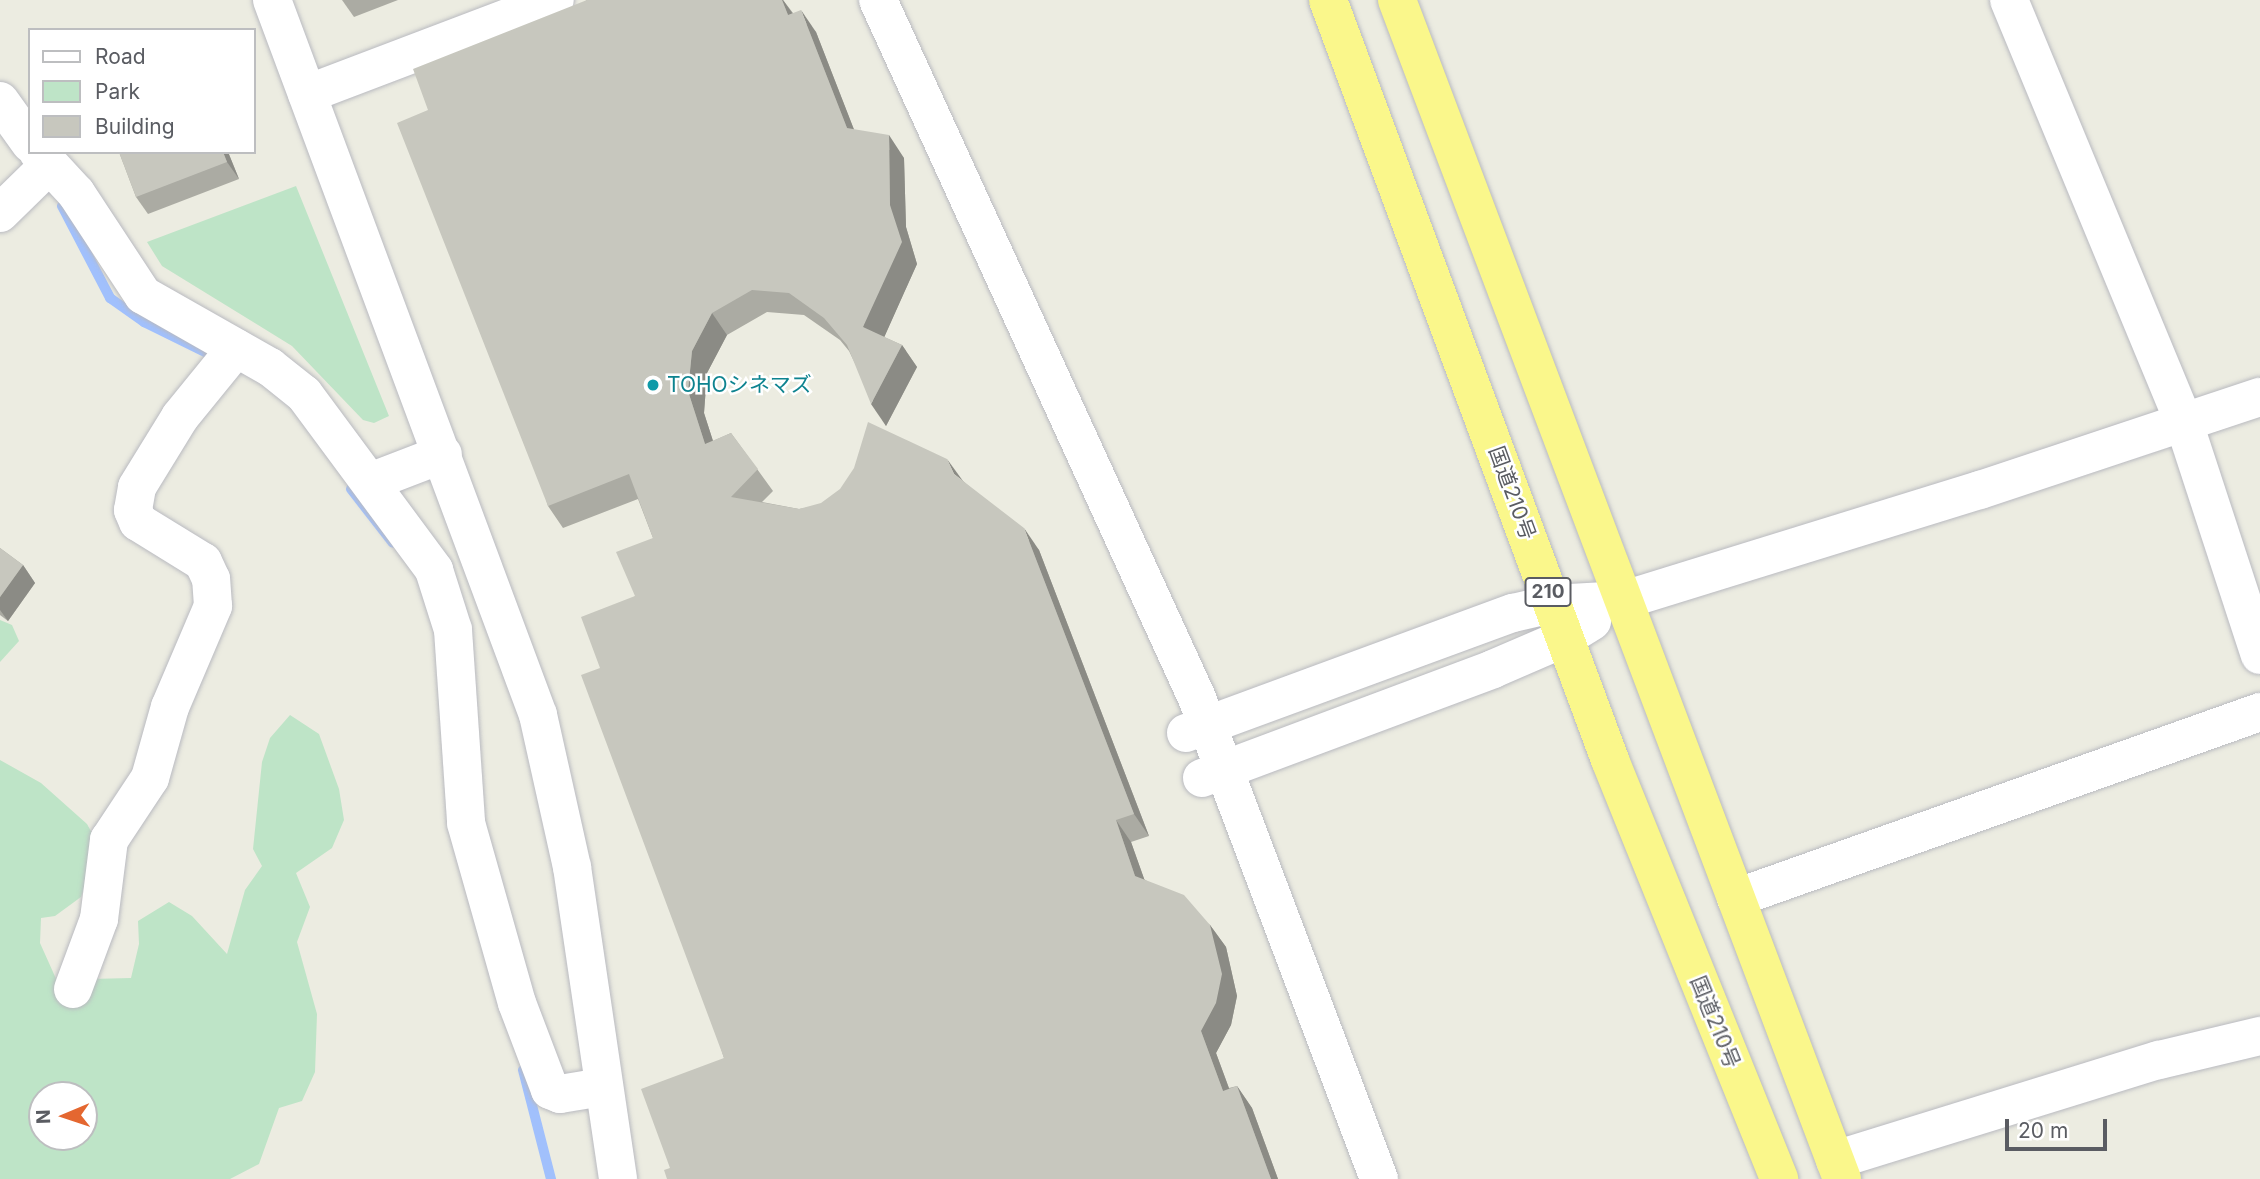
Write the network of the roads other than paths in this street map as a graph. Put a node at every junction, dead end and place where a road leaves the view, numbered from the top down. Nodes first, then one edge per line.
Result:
1 (272, 0) edge
2 (555, 0) edge
3 (857, 0) edge
4 (878, 0) edge
5 (1328, 0) edge
6 (1397, 0) edge
7 (2009, 0) edge
8 (307, 94) junction
9 (0, 102) edge
10 (28, 139) edge
11 (38, 154) edge
12 (40, 154) edge
13 (0, 213) edge
14 (236, 348) junction
15 (2260, 397) edge
16 (2184, 423) junction
17 (443, 454) junction
18 (370, 482) junction
19 (1623, 600) junction
20 (1559, 621) junction
21 (2260, 655) edge
22 (2260, 712) edge
23 (1196, 729) junction
24 (1213, 774) junction
25 (1736, 898) junction
26 (73, 989) dead end
27 (2260, 1035) edge
28 (602, 1087) junction
29 (1839, 1170) edge
30 (618, 1179) edge
31 (1353, 1179) edge
32 (1379, 1179) edge
33 (1779, 1179) edge

1 - 8 street
2 - 8 street
3 - 23 street
4 - 23 street
5 - 20 highway, 国道210号 / 210
6 - 19 highway
7 - 16 street
8 - 17 street
9 - 10 street
11 - 13 street
12 - 14 street
14 - 18 street
14 - 26 street
15 - 16 street
16 - 19 street
16 - 21 street
17 - 18 street
17 - 28 street
18 - 28 street
19 - 20 street
19 - 25 highway
20 - 23 street
20 - 24 street
20 - 33 highway, 国道210号 / 210
22 - 25 street
23 - 24 street
24 - 31 street
24 - 32 street
25 - 29 highway
27 - 29 street
28 - 30 street

